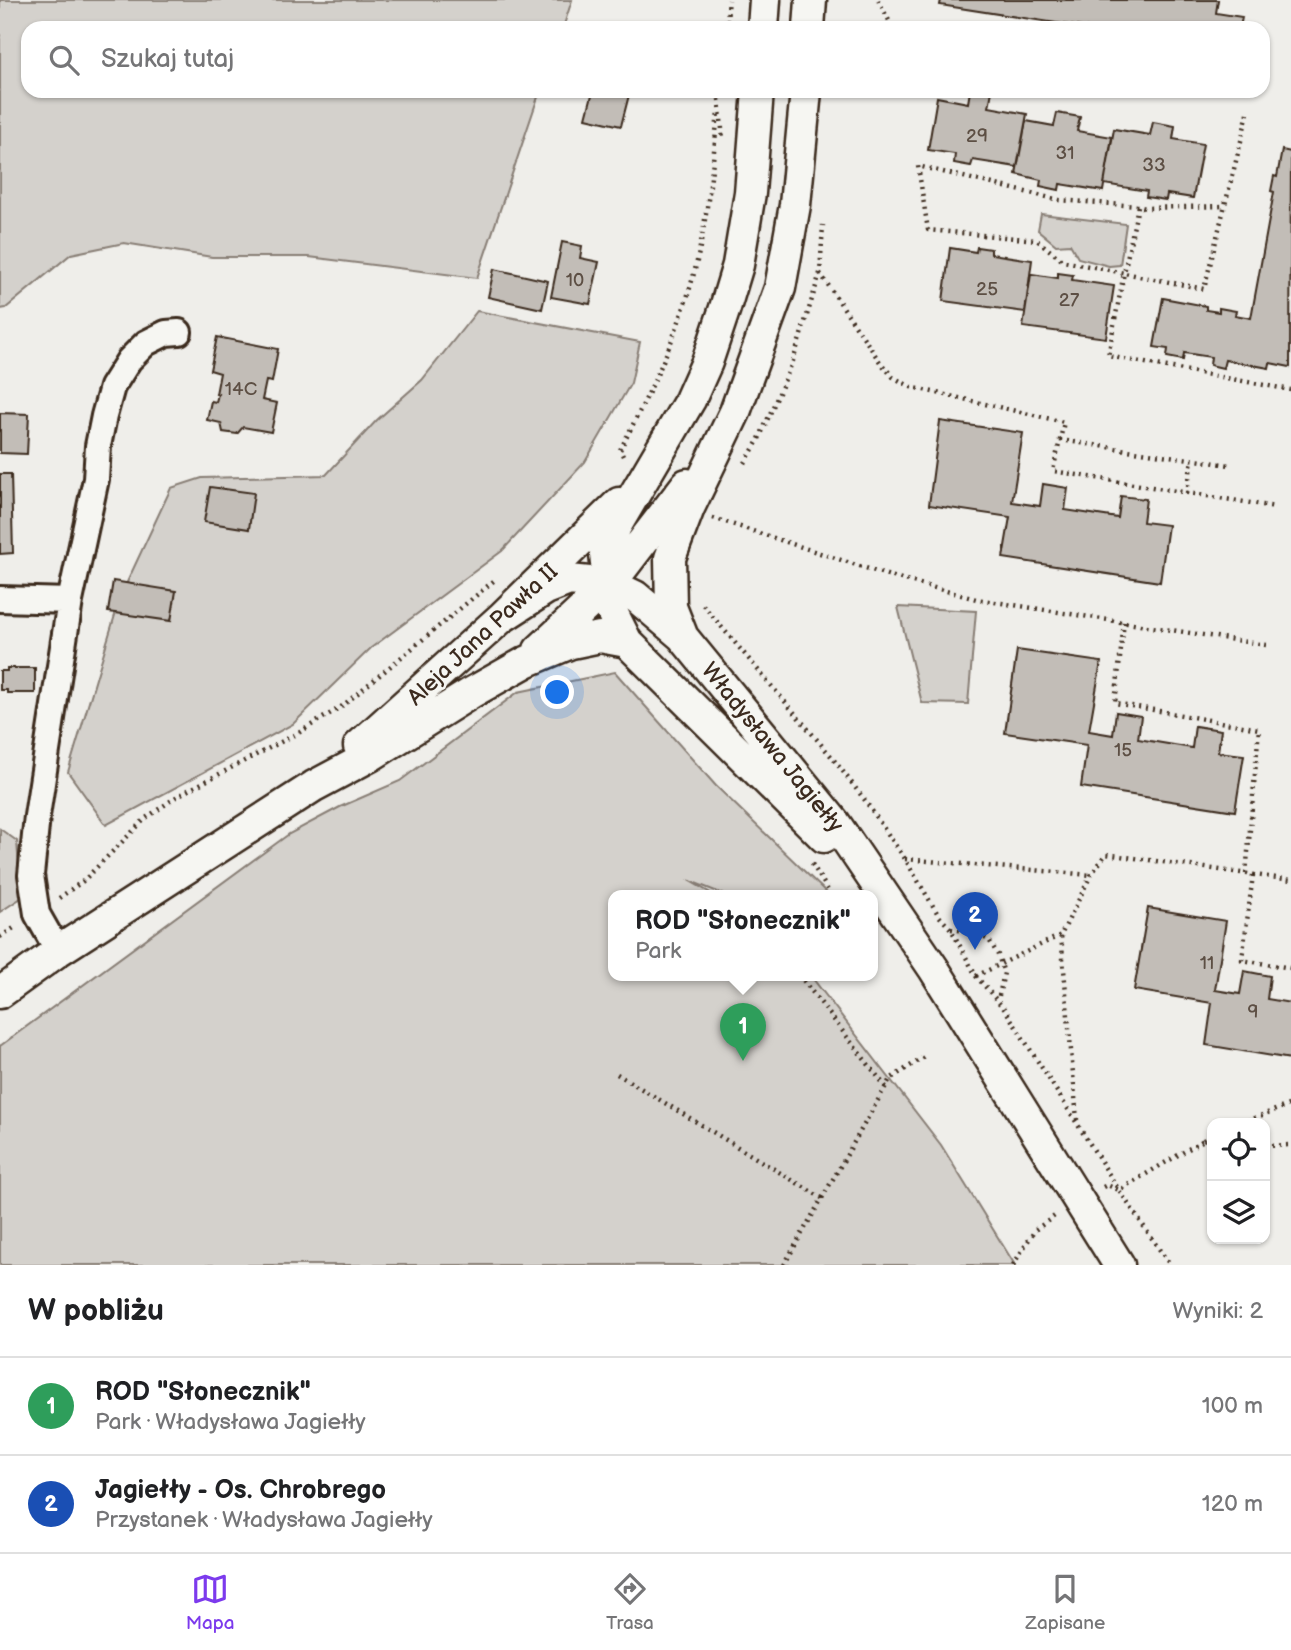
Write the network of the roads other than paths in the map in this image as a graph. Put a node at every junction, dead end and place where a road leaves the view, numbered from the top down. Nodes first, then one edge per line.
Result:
1 (765, 0) edge
2 (811, 0) edge
3 (764, 21) edge
4 (810, 21) edge
5 (757, 98) edge
6 (805, 98) edge
7 (179, 332) dead end
8 (735, 412) junction
9 (636, 470) junction
10 (610, 584) junction
11 (0, 599) edge
12 (70, 601) junction
13 (501, 618) junction
14 (682, 636) junction
15 (627, 642) junction
16 (526, 662) junction
17 (314, 786) junction
18 (867, 890) edge
19 (878, 902) edge
20 (911, 935) junction
21 (58, 951) junction
22 (0, 993) edge
23 (1119, 1265) edge

1 - 3 street
2 - 4 street
5 - 9 street, Aleja Jana Pawła II
6 - 8 street, Aleja Jana Pawła II
7 - 12 street
8 - 10 street, Aleja Jana Pawła II
8 - 14 street, Aleja Jana Pawła II
9 - 10 street, Aleja Jana Pawła II
9 - 13 street, Aleja Jana Pawła II
10 - 13 street, Władysława Jagiełły
10 - 14 street, Władysława Jagiełły
10 - 15 street, Władysława Jagiełły
10 - 16 street, Aleja Jana Pawła II
11 - 12 street
12 - 21 street
13 - 17 street, Aleja Jana Pawła II
14 - 20 street, Władysława Jagiełły
15 - 16 street, Aleja Jana Pawła II
15 - 18 street, Władysława Jagiełły
16 - 17 street, Aleja Jana Pawła II
17 - 21 street, Aleja Jana Pawła II
19 - 20 street, Władysława Jagiełły
20 - 23 street, Władysława Jagiełły
21 - 22 street, Aleja Jana Pawła II

